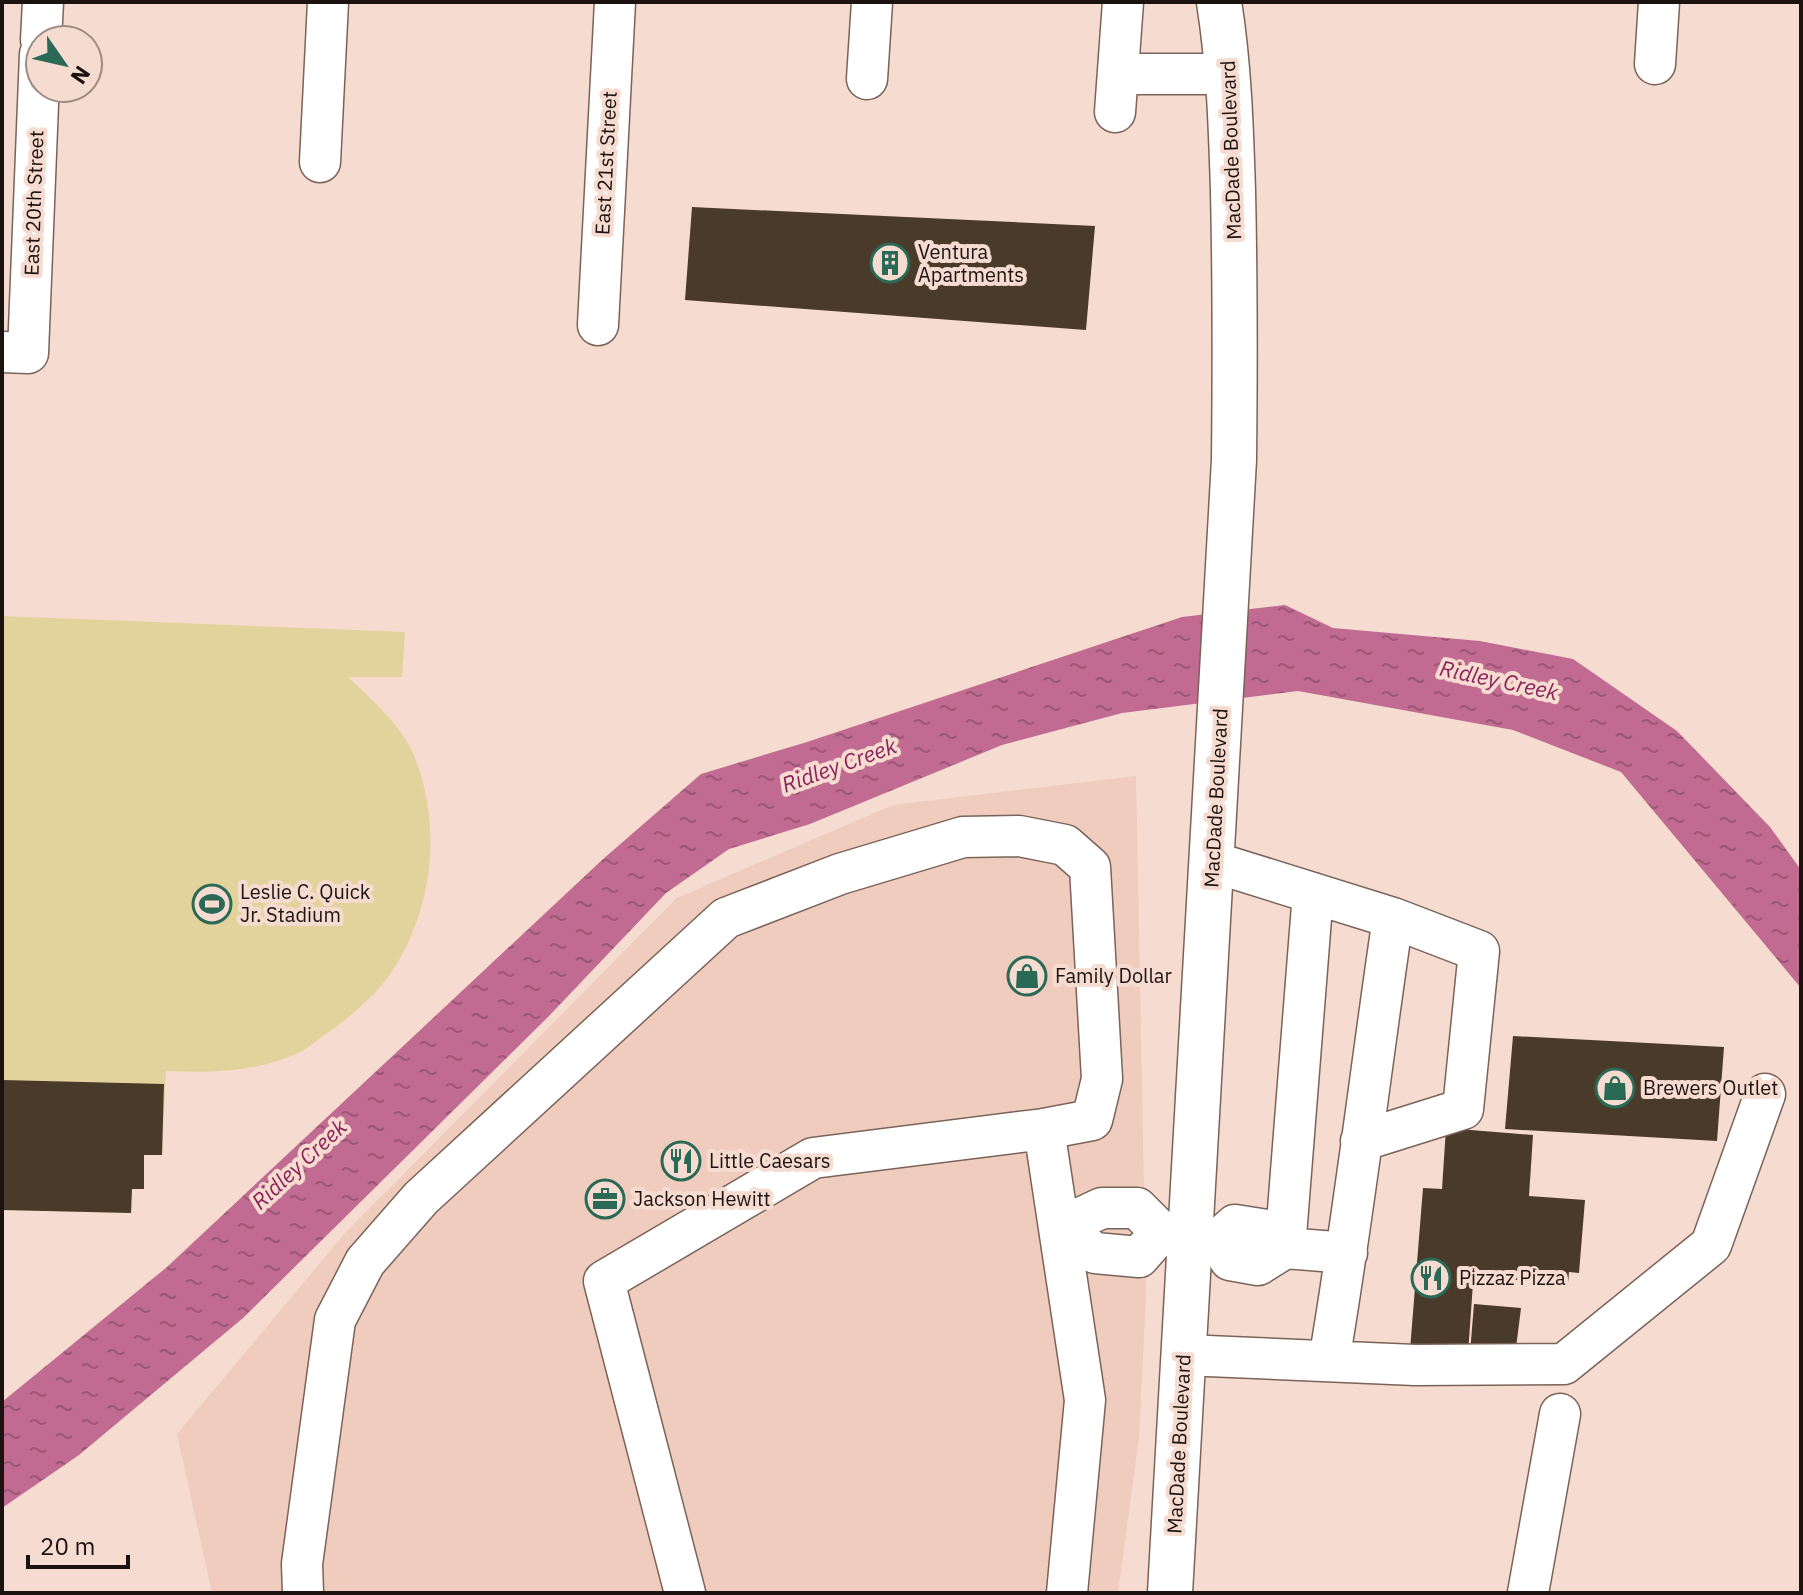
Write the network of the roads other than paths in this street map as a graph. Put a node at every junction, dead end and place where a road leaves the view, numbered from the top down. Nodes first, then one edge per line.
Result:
1 (43, 2) edge
2 (328, 2) edge
3 (615, 2) edge
4 (872, 2) edge
5 (1123, 2) edge
6 (1219, 2) edge
7 (1659, 2) edge
8 (42, 24) edge
9 (1655, 64) dead end
10 (1228, 74) junction
11 (867, 79) dead end
12 (36, 104) edge
13 (320, 162) dead end
14 (598, 325) dead end
15 (15, 352) edge
16 (1213, 862) junction
17 (1313, 893) junction
18 (1393, 918) junction
19 (1765, 1094) dead end
20 (1044, 1129) junction
21 (1361, 1141) junction
22 (1059, 1228) junction
23 (1190, 1237) junction
24 (1285, 1248) junction
25 (1347, 1253) junction
26 (1184, 1355) junction
27 (1329, 1361) junction
28 (1560, 1414) dead end
29 (303, 1593) edge
30 (685, 1593) edge
31 (1067, 1593) edge
32 (1170, 1593) edge
33 (1528, 1593) edge

1 - 8 street
2 - 13 street
3 - 14 street, East 21st Street
4 - 11 street
5 - 10 street
6 - 10 main road, MacDade Boulevard
7 - 9 street
10 - 16 main road, MacDade Boulevard
12 - 15 street, East 20th Street
16 - 17 street
16 - 23 main road, MacDade Boulevard
17 - 18 street
17 - 24 street
18 - 21 street
18 - 21 street
19 - 27 street
20 - 22 street
20 - 29 street
20 - 30 street
21 - 25 street
22 - 23 street
22 - 31 street
23 - 24 street
23 - 26 main road, MacDade Boulevard
24 - 25 street
25 - 27 street
26 - 27 street
26 - 32 main road, MacDade Boulevard
28 - 33 street

